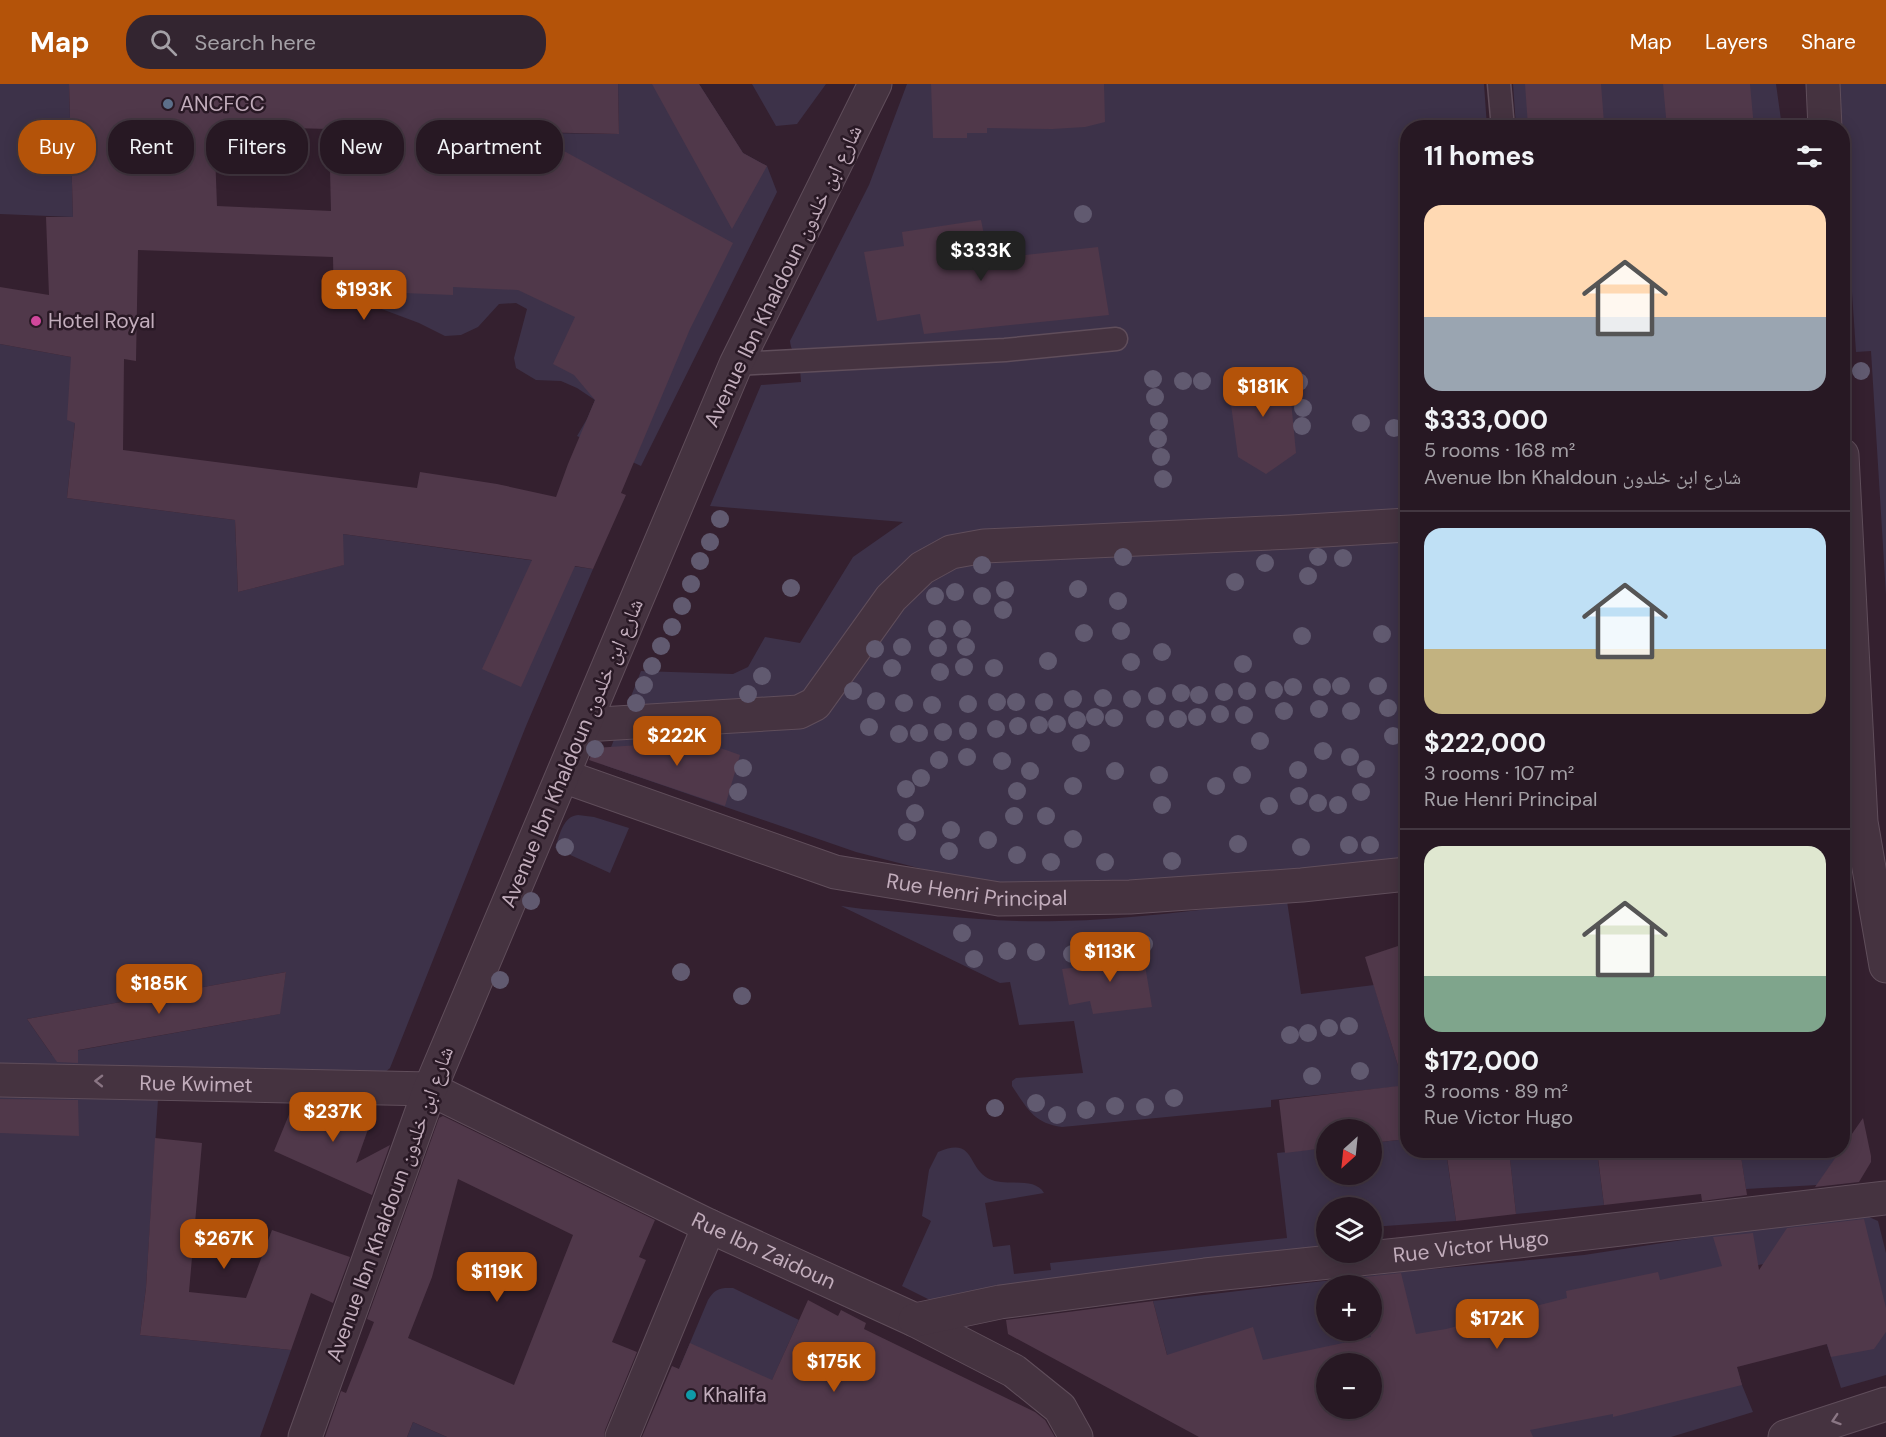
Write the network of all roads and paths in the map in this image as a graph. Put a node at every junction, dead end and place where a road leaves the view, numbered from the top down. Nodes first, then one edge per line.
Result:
1 (875, 84) edge
2 (1499, 84) edge
3 (1823, 84) edge
4 (1502, 120) edge
5 (1825, 120) edge
6 (1116, 339) dead end
7 (736, 364) junction
8 (1400, 525) edge
9 (584, 725) junction
10 (563, 776) junction
11 (1850, 782) edge
12 (1851, 823) edge
13 (1400, 875) edge
14 (1886, 966) edge
15 (0, 1080) edge
16 (430, 1089) junction
17 (1886, 1198) edge
18 (709, 1226) junction
19 (915, 1320) junction
20 (1886, 1404) edge
21 (305, 1437) edge
22 (622, 1437) edge
23 (1076, 1437) edge
24 (1785, 1437) edge

1 - 7 street, Avenue Ibn Khaldoun شارع ابن خلدون
2 - 4 lane
3 - 5 street
6 - 7 lane
7 - 9 street, Avenue Ibn Khaldoun شارع ابن خلدون
8 - 9 street
9 - 10 street, Avenue Ibn Khaldoun شارع ابن خلدون
10 - 13 street, Rue Henri Principal
10 - 16 street, Avenue Ibn Khaldoun شارع ابن خلدون
11 - 12 street
12 - 14 street
16 -> 15 street, Rue Kwimet
16 - 18 street, Rue Ibn Zaidoun
16 - 21 street, Avenue Ibn Khaldoun شارع ابن خلدون
17 - 19 street, Rue Victor Hugo
18 - 19 street, Rue Ibn Zaidoun
18 - 22 street
19 - 23 street, Rue Ibn Zaidoun
20 -> 24 street

